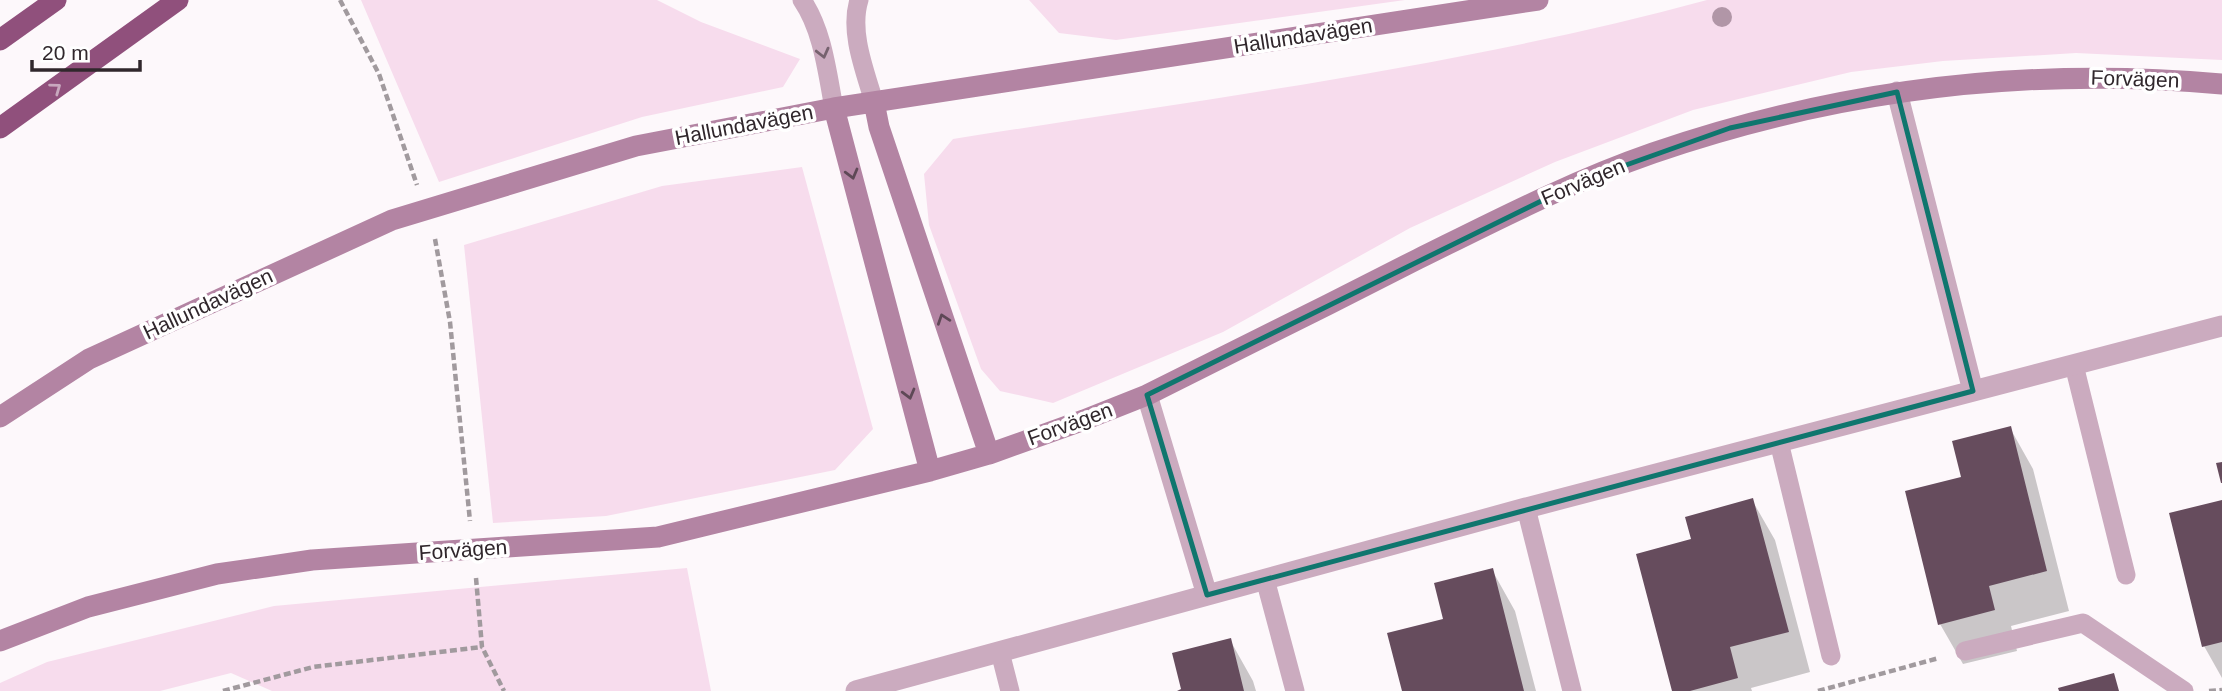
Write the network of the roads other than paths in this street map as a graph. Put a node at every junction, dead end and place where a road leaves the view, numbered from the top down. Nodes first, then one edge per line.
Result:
1 (56, 0) edge
2 (178, 0) edge
3 (802, 0) edge
4 (859, 0) edge
5 (1538, 0) edge
6 (0, 40) edge
7 (2222, 84) edge
8 (1897, 92) junction
9 (874, 102) junction
10 (834, 108) junction
11 (0, 128) edge
12 (2222, 326) edge
13 (2074, 365) junction
14 (1973, 391) junction
15 (1147, 395) junction
16 (0, 417) edge
17 (1779, 442) junction
18 (989, 454) junction
19 (930, 471) junction
20 (1526, 508) junction
21 (2126, 575) dead end
22 (1265, 579) junction
23 (1207, 595) junction
24 (0, 641) edge
25 (1965, 651) road end
26 (1000, 652) junction
27 (1831, 656) dead end
28 (856, 691) edge
29 (1010, 691) edge
30 (1294, 691) edge
31 (1572, 691) edge
32 (2184, 691) edge

1 - 6 highway
11 -> 2 highway
3 -> 10 lane
4 - 9 lane
5 - 9 street, Hallundavägen
7 - 8 street, Forvägen
8 - 14 street
8 - 15 street, Forvägen
9 - 10 street, Hallundavägen
18 -> 9 street
10 - 16 street, Hallundavägen
10 -> 19 street
12 - 13 street
13 - 14 street
13 - 21 lane
14 - 17 street
15 - 18 street, Forvägen
15 - 23 street
17 - 20 street
17 - 27 lane
18 - 19 street, Forvägen
19 - 24 street, Forvägen
20 - 22 street
20 - 31 lane
22 - 23 street
22 - 30 lane
23 - 26 street
25 - 32 lane
26 - 28 street
26 - 29 lane

